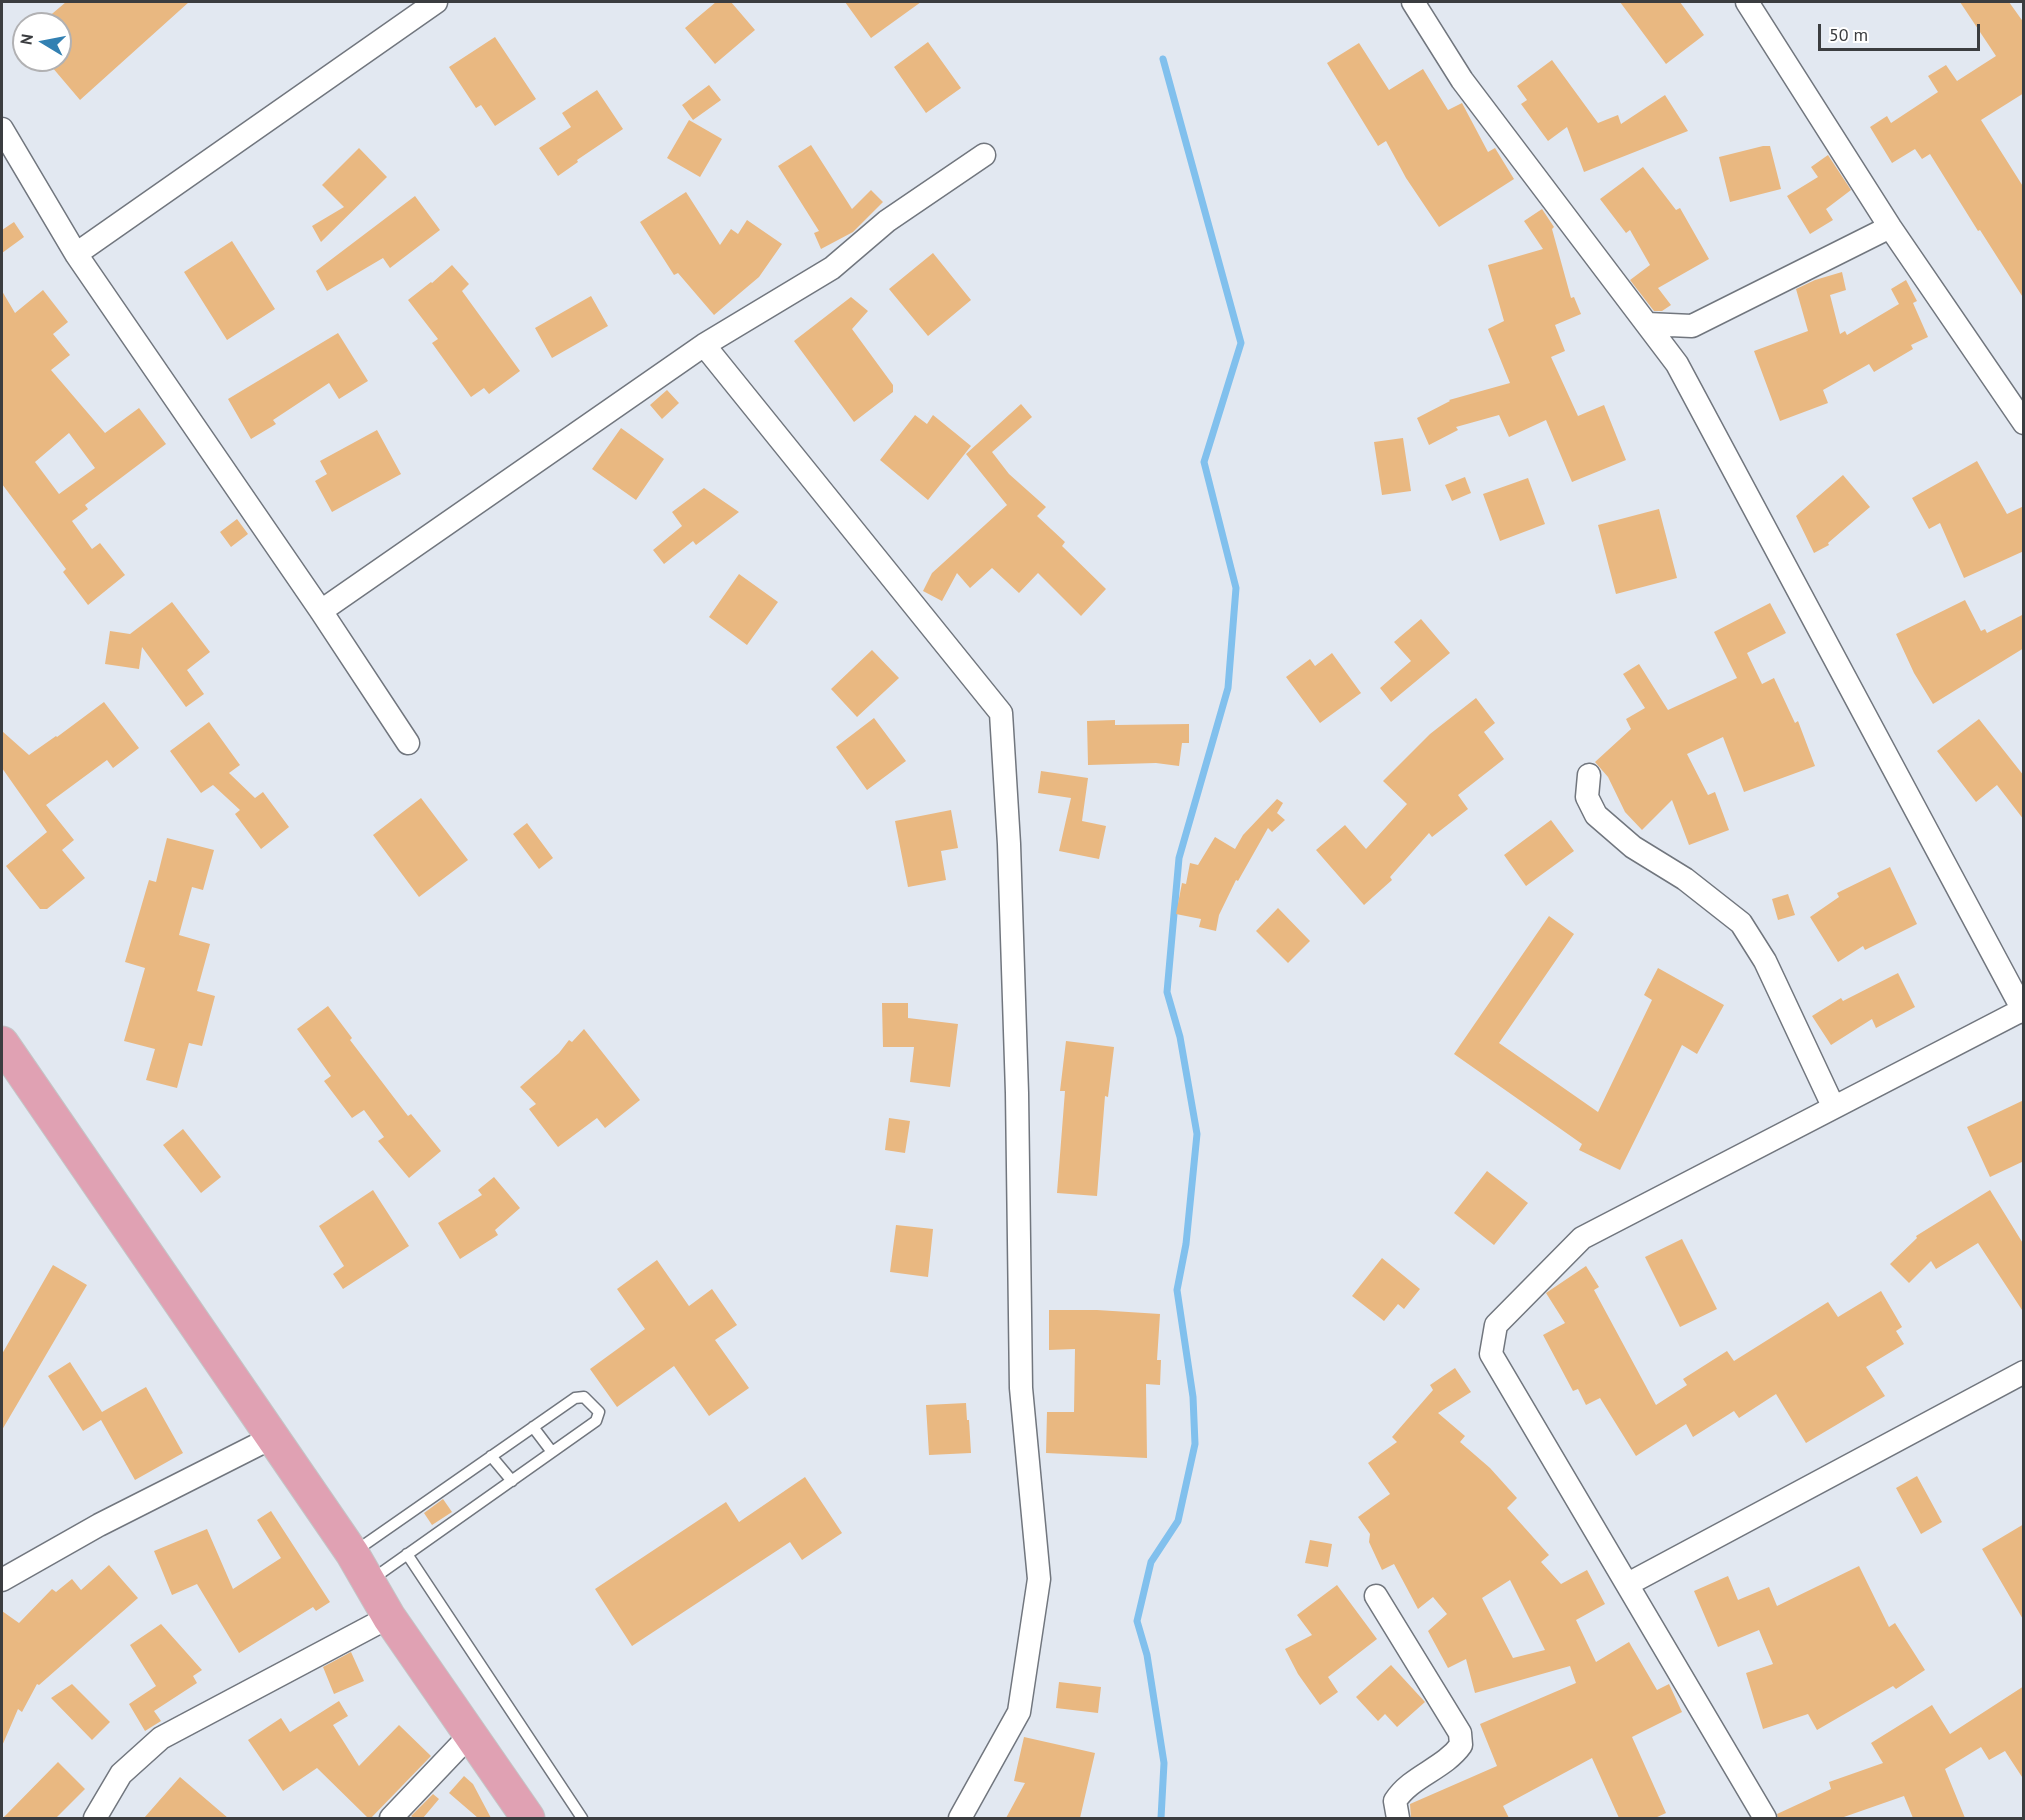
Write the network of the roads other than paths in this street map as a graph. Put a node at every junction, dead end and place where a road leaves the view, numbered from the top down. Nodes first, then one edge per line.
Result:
1 (436, 2) edge
2 (1413, 2) edge
3 (1747, 2) edge
4 (2, 129) edge
5 (984, 155) dead end
6 (1890, 226) junction
7 (76, 254) junction
8 (1647, 324) junction
9 (1692, 326) junction
10 (704, 345) junction
11 (1677, 364) junction
12 (2024, 423) edge
13 (321, 611) junction
14 (408, 743) dead end
15 (1589, 775) dead end
16 (2023, 1011) edge
17 (2, 1043) edge
18 (1833, 1106) junction
19 (2024, 1372) edge
20 (533, 1427) junction
21 (273, 1437) junction
22 (552, 1452) junction
23 (491, 1456) junction
24 (512, 1481) junction
25 (352, 1553) junction
26 (407, 1554) junction
27 (2, 1580) edge
28 (369, 1582) junction
29 (1628, 1584) junction
30 (1376, 1596) dead end
31 (389, 1617) junction
32 (471, 1735) junction
33 (95, 1818) edge
34 (391, 1818) edge
35 (528, 1818) edge
36 (582, 1818) edge
37 (960, 1818) edge
38 (1398, 1818) edge
39 (1765, 1818) edge

1 - 7 street
2 - 8 street
3 - 6 street
4 - 7 street
5 - 10 street
6 - 9 street
6 - 12 street
7 - 13 street
8 - 9 street
8 - 11 street
9 - 11 street
10 - 13 street
10 - 37 street
11 - 16 street
13 - 14 street
15 - 18 street
16 - 18 street
17 - 21 main road
18 - 29 street
19 - 29 street
20 - 22 lane
20 - 22 lane
20 - 23 lane
21 - 25 main road
21 - 27 street
22 - 24 lane
23 - 24 lane
23 - 25 lane
24 - 26 lane
25 - 28 main road
26 - 28 lane
26 - 36 lane
28 - 31 main road
29 - 39 street
30 - 38 street
31 - 32 main road
31 - 33 street
32 - 34 street
32 - 35 main road

